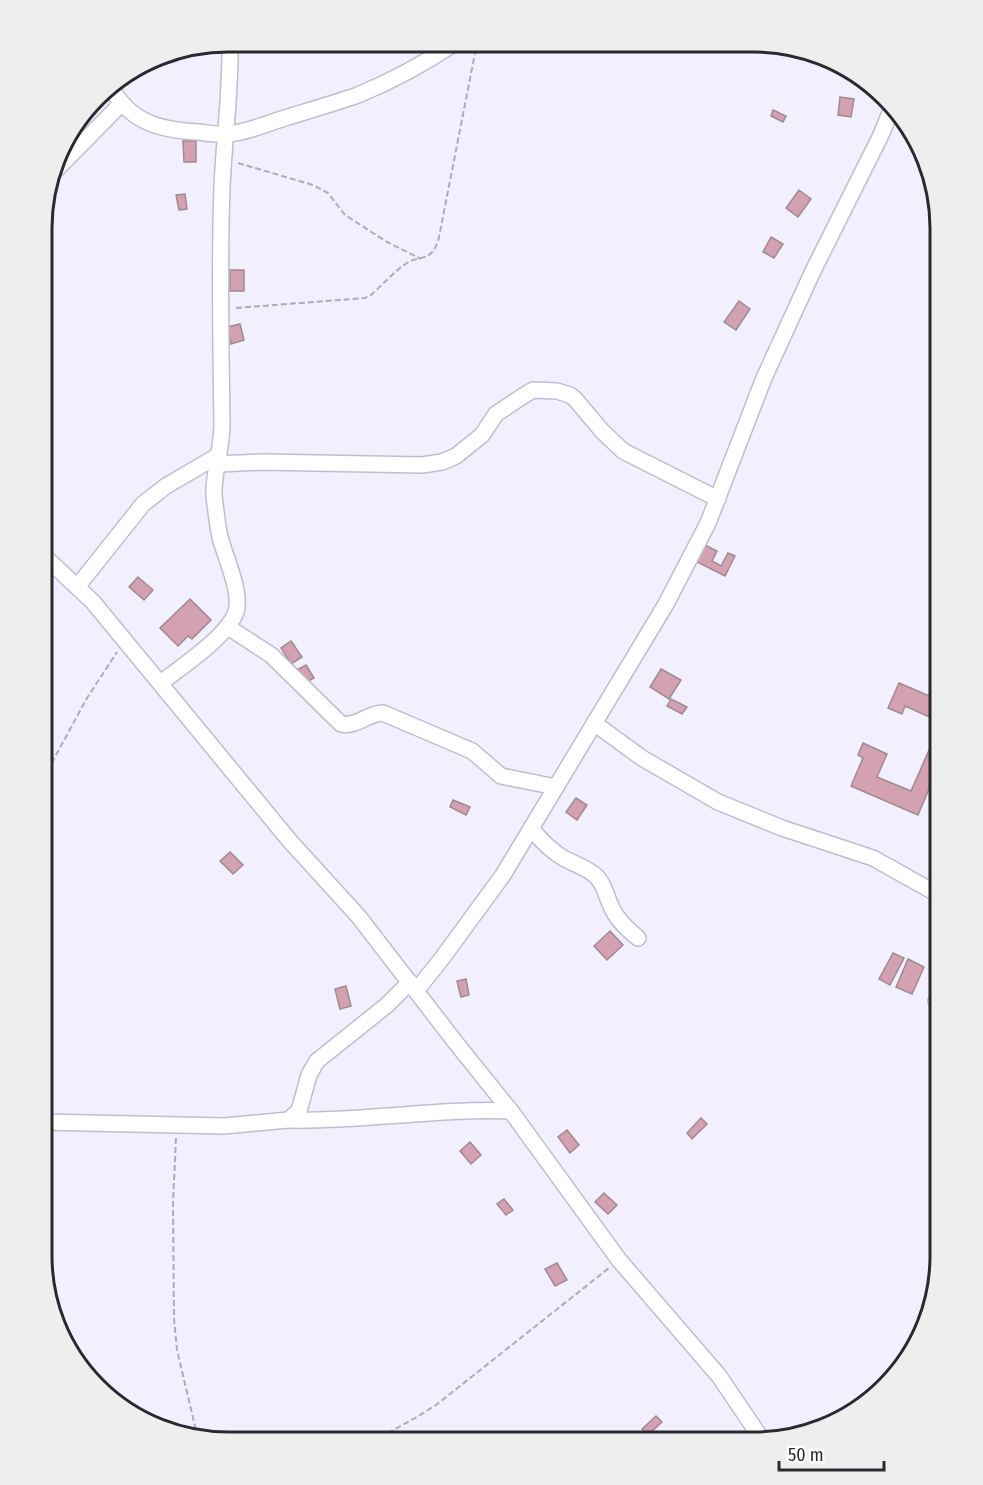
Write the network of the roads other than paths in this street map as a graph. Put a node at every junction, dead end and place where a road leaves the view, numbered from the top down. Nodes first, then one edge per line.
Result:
1 (230, 53) edge
2 (438, 53) edge
3 (115, 94) edge
4 (121, 104) junction
5 (889, 115) edge
6 (226, 134) junction
7 (67, 159) edge
8 (219, 459) junction
9 (718, 499) junction
10 (52, 563) edge
11 (77, 587) junction
12 (228, 627) junction
13 (161, 683) junction
14 (594, 723) junction
15 (556, 786) junction
16 (531, 828) junction
17 (930, 890) edge
18 (638, 938) dead end
19 (413, 986) junction
20 (511, 1111) junction
21 (288, 1120) junction
22 (52, 1122) edge
23 (755, 1432) edge

1 - 6 street
2 - 6 street
3 - 4 street
4 - 6 street
4 - 7 street
5 - 9 street
6 - 8 street
8 - 9 street
8 - 11 street
8 - 12 street
9 - 14 street
10 - 11 street
11 - 13 street
12 - 13 street
12 - 15 street
13 - 19 street
14 - 15 street
14 - 17 street
15 - 16 street
16 - 18 street
16 - 19 street
19 - 20 street
19 - 21 street
20 - 21 street
20 - 23 street
21 - 22 street

